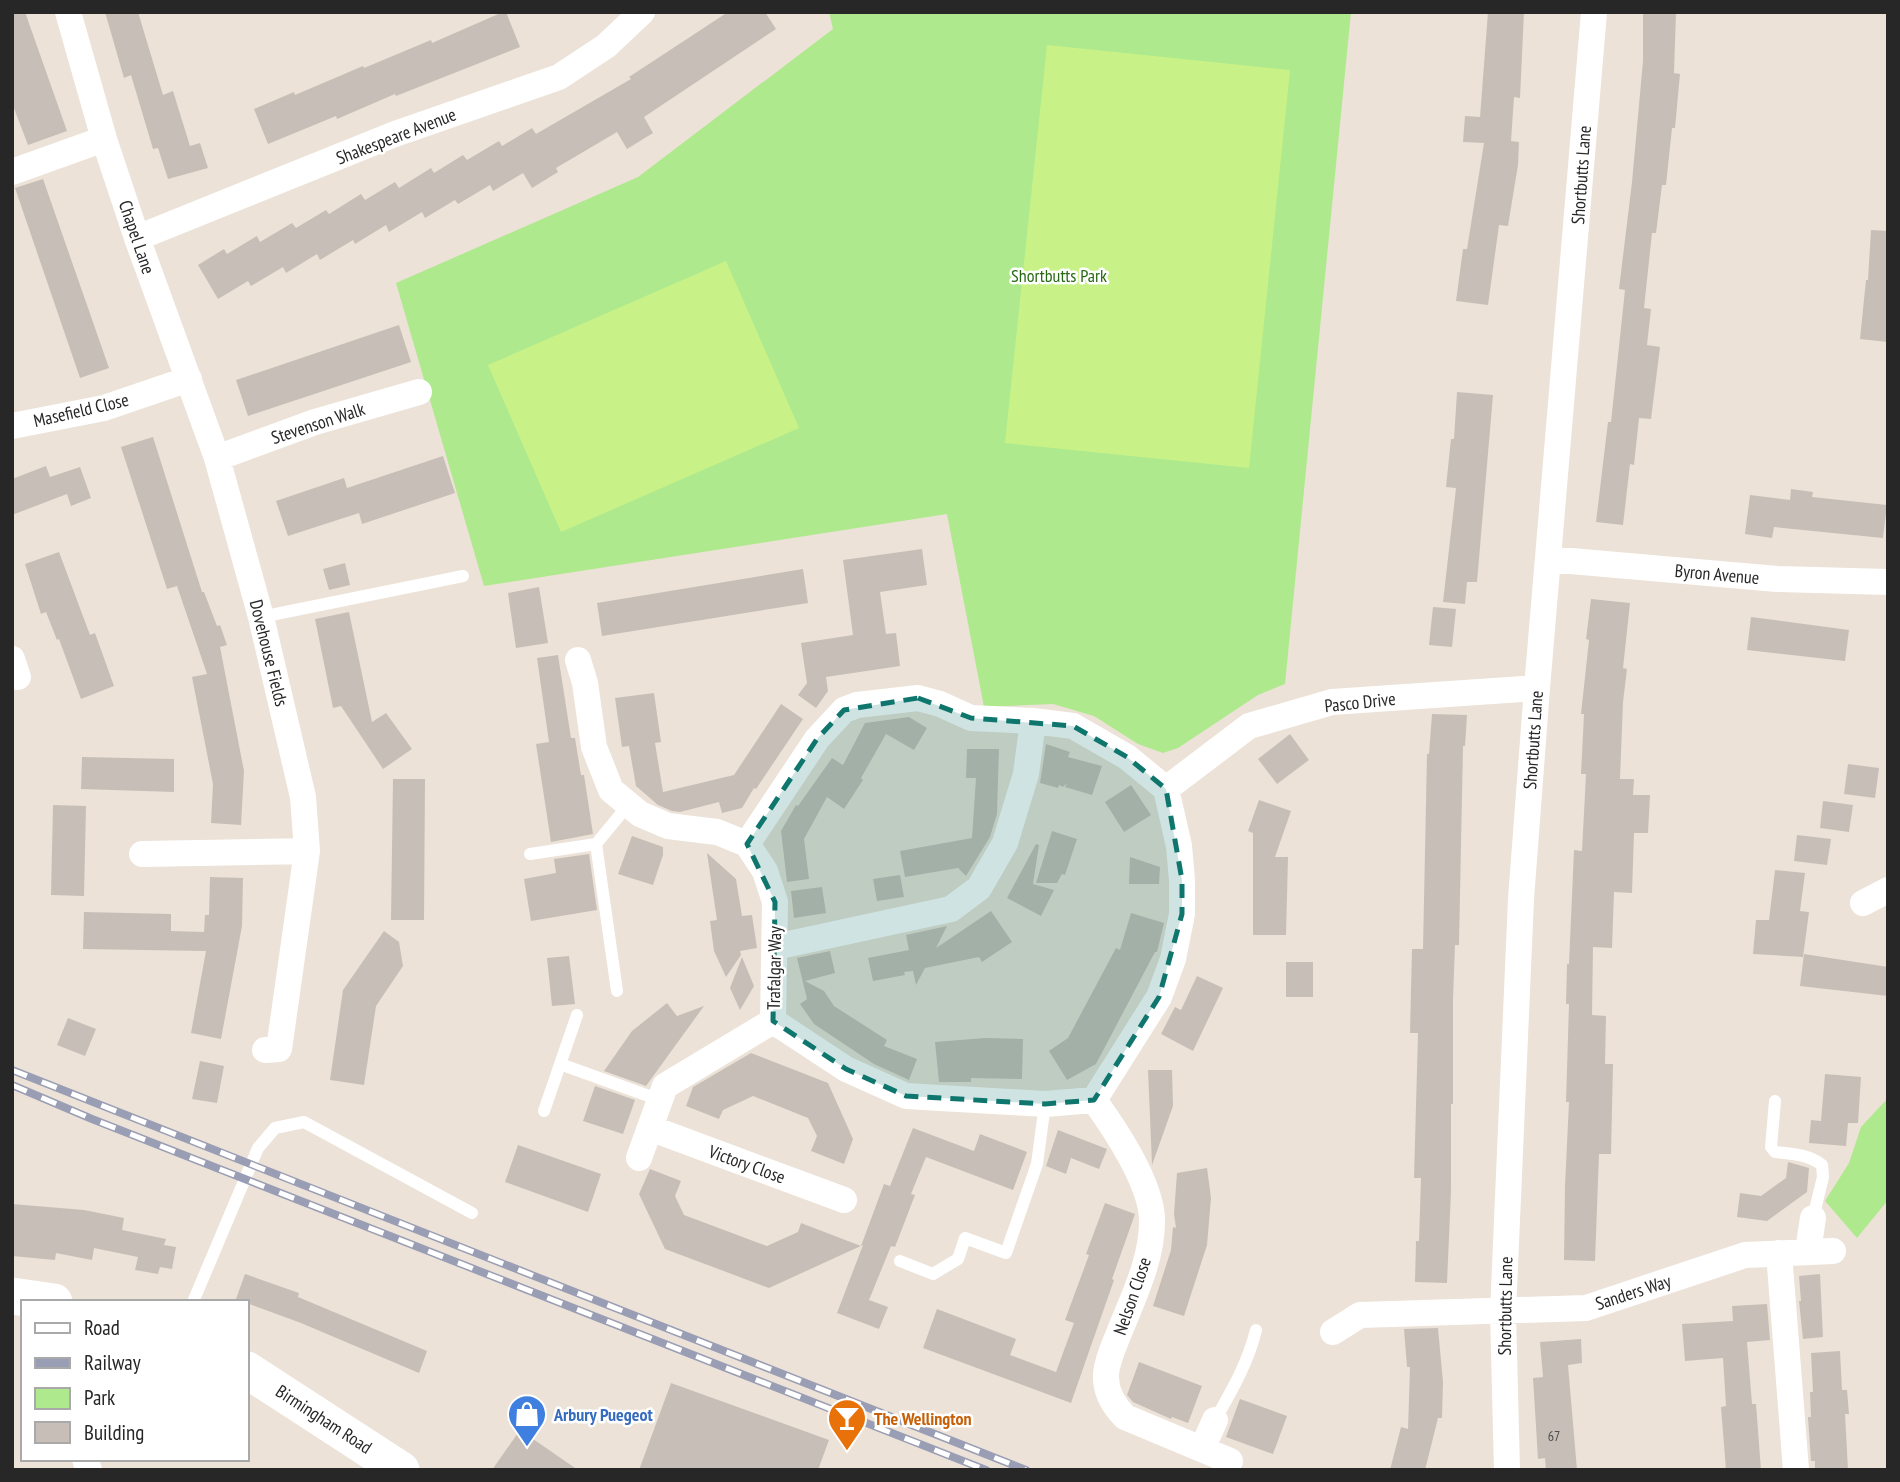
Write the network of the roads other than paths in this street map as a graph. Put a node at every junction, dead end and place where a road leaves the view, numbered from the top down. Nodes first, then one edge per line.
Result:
1 (68, 12) edge
2 (642, 12) edge
3 (1594, 12) edge
4 (104, 139) junction
5 (12, 172) edge
6 (137, 238) junction
7 (189, 379) junction
8 (419, 392) dead end
9 (12, 426) edge
10 (217, 458) junction
11 (1548, 559) junction
12 (463, 576) dead end
13 (1888, 582) edge
14 (261, 617) junction
15 (589, 674) dead end
16 (1536, 688) junction
17 (1033, 721) junction
18 (1166, 789) junction
19 (629, 804) junction
20 (596, 844) junction
21 (747, 844) junction
22 (307, 851) junction
23 (142, 854) dead end
24 (530, 854) dead end
25 (1888, 890) edge
26 (1863, 903) dead end
27 (775, 947) junction
28 (617, 990) dead end
29 (577, 1015) dead end
30 (773, 1021) junction
31 (265, 1050) dead end
32 (560, 1064) junction
33 (660, 1100) junction
34 (1094, 1100) junction
35 (1775, 1101) dead end
36 (1045, 1104) junction
37 (544, 1111) dead end
38 (650, 1128) junction
39 (639, 1158) dead end
40 (844, 1200) dead end
41 (472, 1213) dead end
42 (1813, 1218) joint
43 (1779, 1253) junction
44 (900, 1261) dead end
45 (12, 1296) edge
46 (40, 1300) edge
47 (194, 1300) edge
48 (1503, 1312) junction
49 (1256, 1330) dead end
50 (1333, 1332) dead end
51 (248, 1371) edge
52 (1215, 1420) joint
53 (1202, 1449) junction
54 (1230, 1461) dead end
55 (392, 1467) edge
56 (1507, 1470) edge
57 (1796, 1470) edge

1 - 4 street, Chapel Lane
2 - 6 street, Shakespeare Avenue
3 - 11 street, Shortbutts Lane
4 - 5 street
4 - 6 street, Chapel Lane
6 - 7 street, Chapel Lane
7 - 9 street, Masefield Close
7 - 10 street, Chapel Lane
8 - 10 street, Stevenson Walk
10 - 14 street, Dovehouse Fields
11 - 13 street, Byron Avenue
11 - 16 street, Shortbutts Lane
12 - 14 lane
14 - 22 street, Dovehouse Fields
15 - 19 street
16 - 18 street, Pasco Drive
16 - 48 street, Shortbutts Lane
17 - 18 street
17 - 21 street
17 - 27 street
18 - 34 street
19 - 20 lane
19 - 21 street
20 - 24 lane
20 - 28 lane
21 - 27 street, Trafalgar Way
22 - 23 street
22 - 31 street, Dovehouse Fields
25 - 26 street
27 - 30 street, Trafalgar Way
29 - 32 lane
30 - 33 street
30 - 36 street, Trafalgar Way
32 - 33 lane
32 - 37 lane
33 - 38 street
34 - 36 street, Trafalgar Way
34 - 53 street, Nelson Close
35 - 42 lane
36 - 44 lane
38 - 39 street
38 - 40 street, Victory Close
41 - 47 lane
42 - 43 street, Sanders Way
43 - 48 street, Sanders Way
43 - 57 street
45 - 46 street
48 - 50 street, Sanders Way
48 - 56 street, Shortbutts Lane
49 - 52 lane
51 - 55 street, Birmingham Road
52 - 53 street
53 - 54 street, Nelson Close

